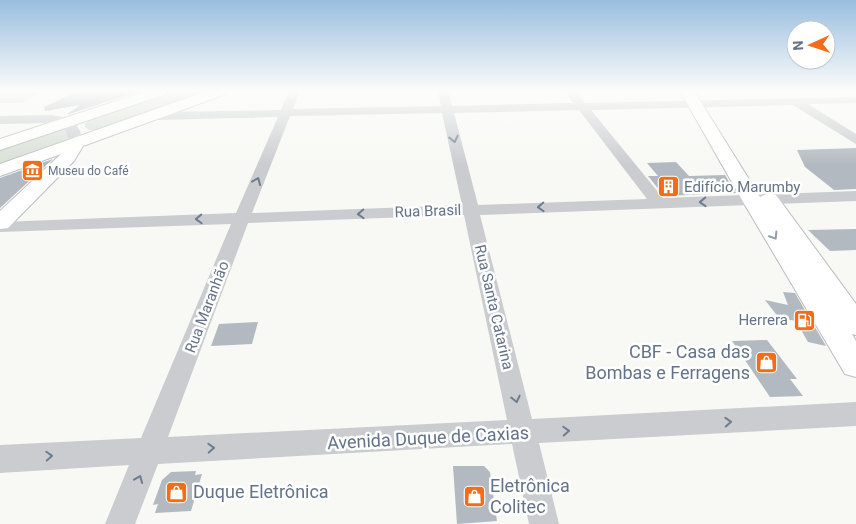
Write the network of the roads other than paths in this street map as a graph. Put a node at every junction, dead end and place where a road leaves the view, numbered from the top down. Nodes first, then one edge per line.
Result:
1 (109, 115) edge
2 (190, 115) edge
3 (284, 115) edge
4 (449, 115) edge
5 (589, 115) edge
6 (708, 115) edge
7 (817, 115) edge
8 (154, 116) joint
9 (0, 120) edge
10 (73, 132) junction
11 (856, 140) edge
12 (0, 145) edge
13 (0, 170) edge
14 (856, 196) edge
15 (761, 200) junction
16 (658, 203) junction
17 (471, 210) junction
18 (242, 218) junction
19 (0, 225) edge
20 (848, 326) edge
21 (856, 365) edge
22 (856, 414) edge
23 (524, 433) junction
24 (150, 451) junction
25 (0, 459) edge
26 (120, 524) edge
27 (544, 524) edge

1 - 10 main road
2 - 8 street
18 -> 3 street, Rua Maranhão
4 -> 17 street, Rua Santa Catarina
5 - 16 street
6 - 15 main road
7 - 11 street
8 - 10 main road
9 - 10 street
10 - 12 main road
10 - 13 main road
10 - 19 main road
14 - 15 street, Rua Brasil
15 -> 16 street, Rua Brasil
15 - 20 main road
16 -> 17 street, Rua Brasil
17 -> 18 street, Rua Brasil
17 -> 23 street, Rua Santa Catarina
18 -> 19 street, Rua Brasil
18 - 24 street, Rua Maranhão
20 - 21 main road
23 -> 22 street, Avenida Duque de Caxias
24 -> 23 street, Avenida Duque de Caxias
23 - 27 street, Rua Santa Catarina
25 -> 24 street, Avenida Duque de Caxias
26 -> 24 street, Rua Maranhão

